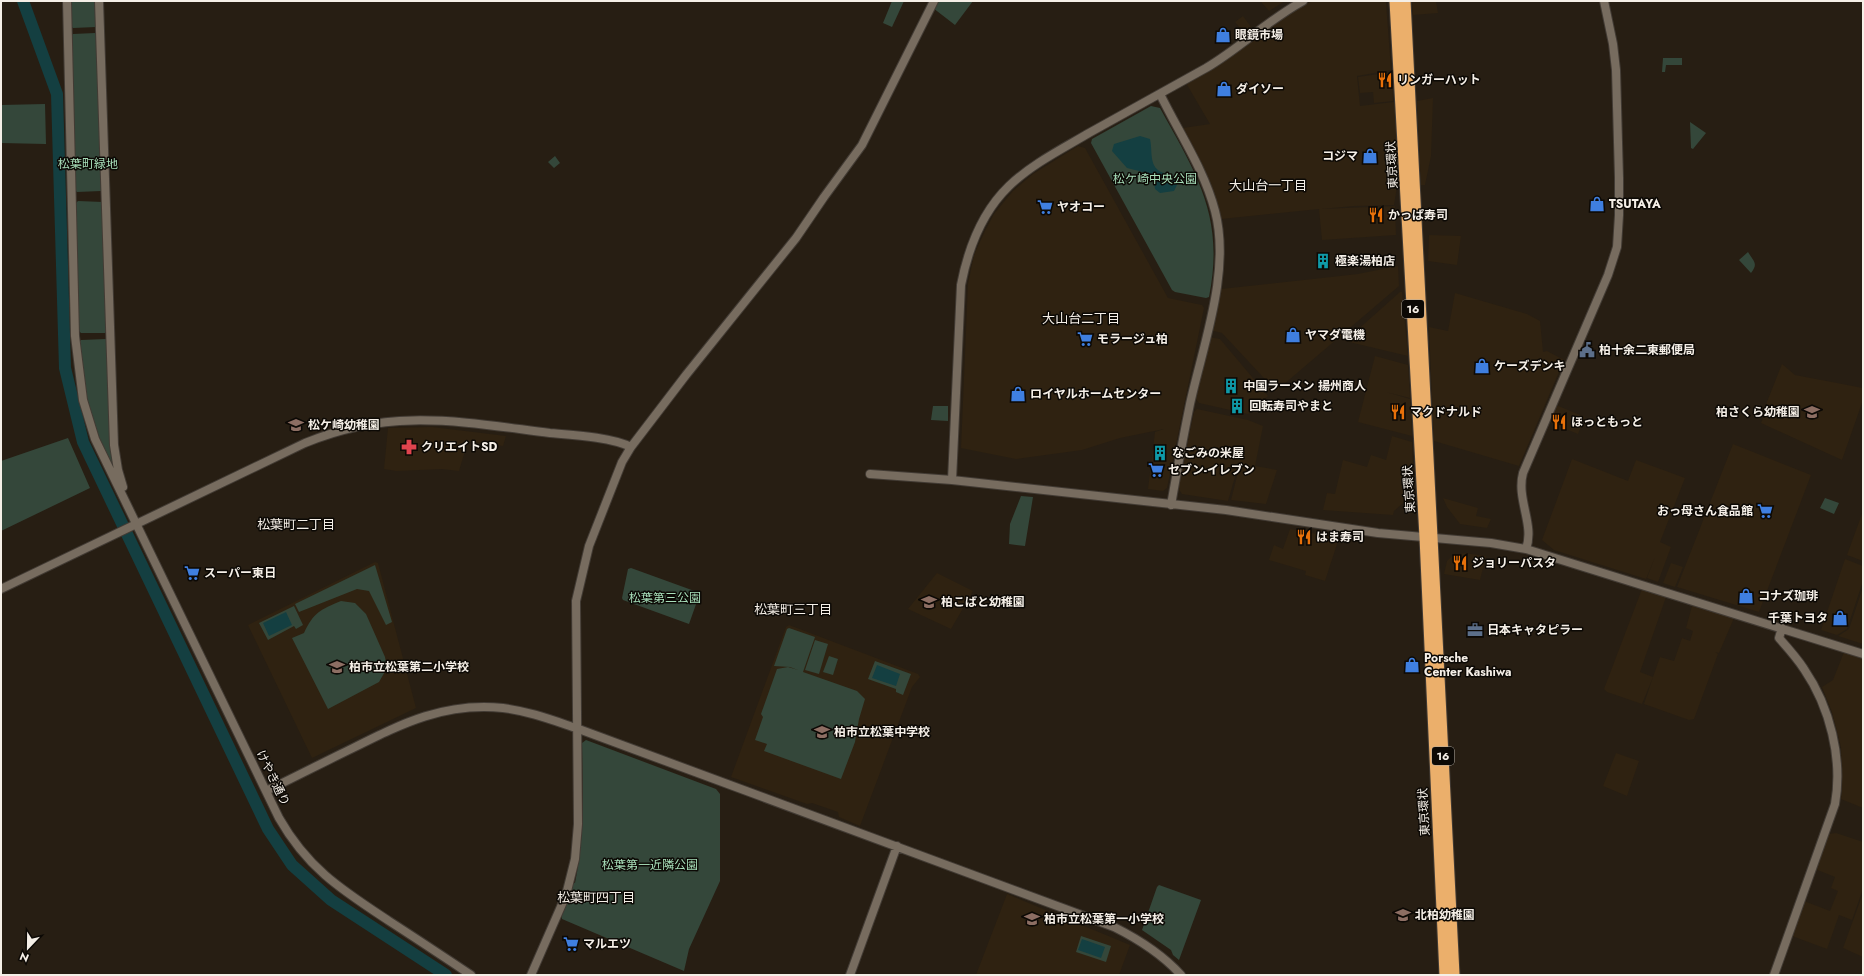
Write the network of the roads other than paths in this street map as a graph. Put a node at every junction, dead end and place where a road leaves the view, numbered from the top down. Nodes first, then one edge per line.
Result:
1 (67, 1) edge
2 (99, 1) edge
3 (934, 1) edge
4 (1303, 1) edge
5 (1395, 1) edge
6 (1405, 1) edge
7 (1604, 1) edge
8 (1160, 94) junction
9 (630, 447) junction
10 (870, 474) dead end
11 (952, 480) junction
12 (1171, 505) junction
13 (136, 523) junction
14 (1428, 537) junction
15 (1526, 549) junction
16 (1, 589) edge
17 (1782, 628) junction
18 (1863, 654) edge
19 (576, 728) junction
20 (266, 790) junction
21 (897, 846) junction
22 (471, 975) edge
23 (531, 975) edge
24 (850, 975) edge
25 (1181, 975) edge
26 (1445, 975) edge
27 (1454, 975) edge
28 (1774, 975) edge

1 - 13 street
2 - 13 street
3 - 9 street
4 - 8 street
5 - 14 highway, 東京環状 / 16
6 - 14 highway, 東京環状 / 16
7 - 15 street
8 - 11 street
8 - 12 street
9 - 13 street
9 - 19 street
10 - 11 street
11 - 12 street
12 - 14 street
13 - 16 street
13 - 20 street, けやき通り
14 - 15 street
14 - 26 highway, 東京環状 / 16
14 - 27 highway, 東京環状 / 16
15 - 17 street
17 - 18 street
17 - 28 street
19 - 20 street
19 - 21 street
19 - 23 street
20 - 22 street, けやき通り
21 - 24 street
21 - 25 street

